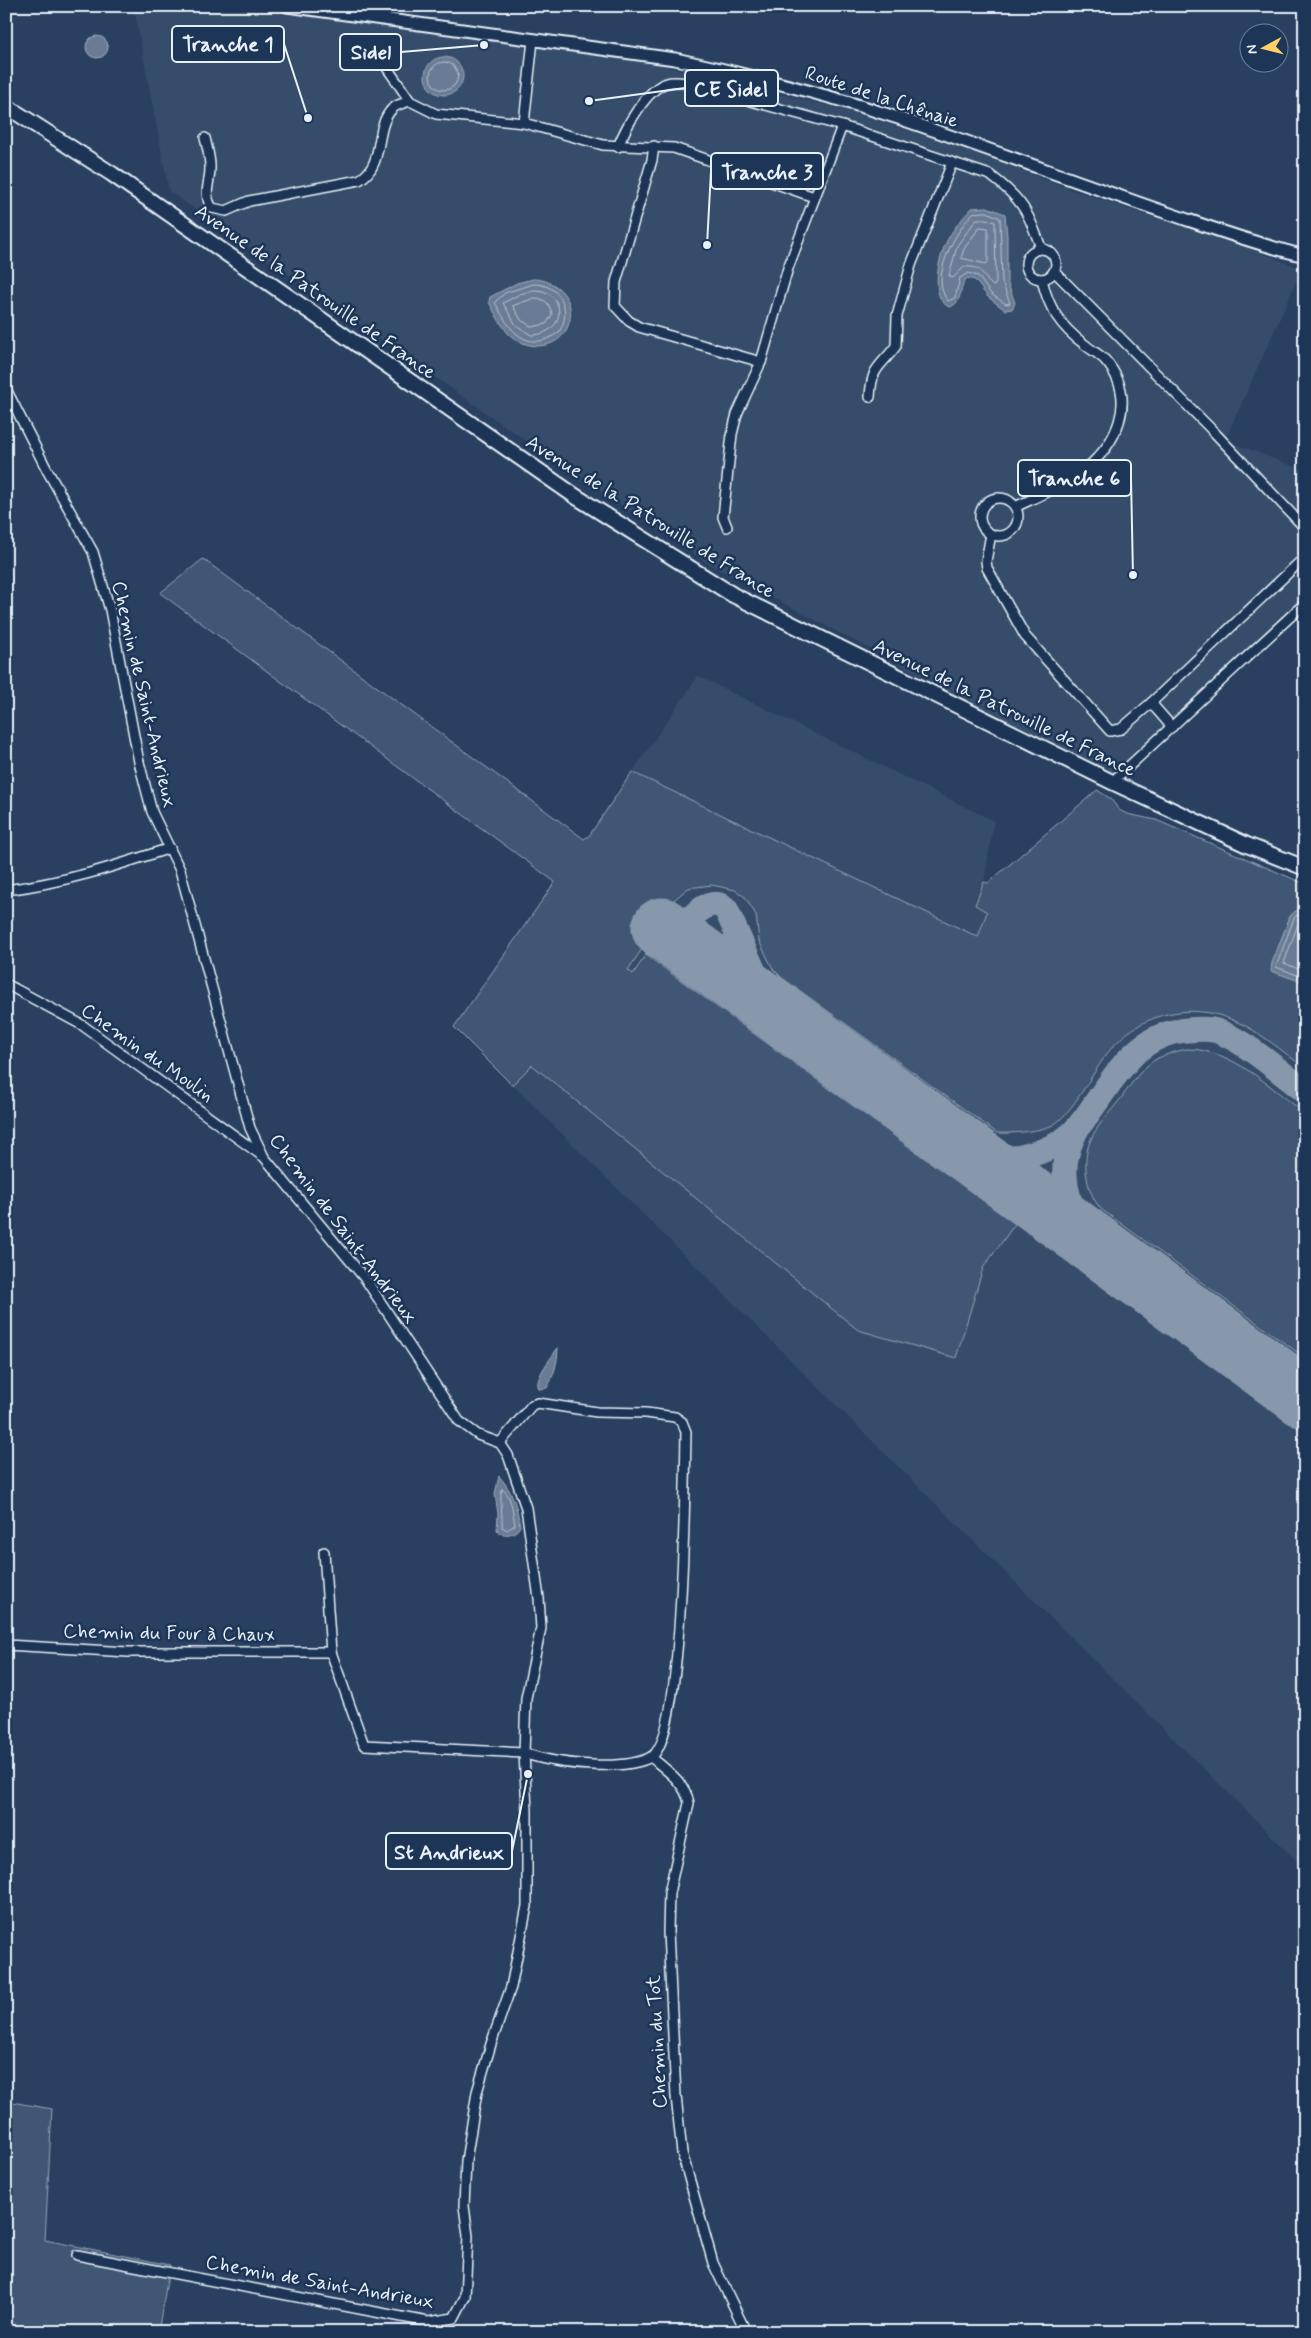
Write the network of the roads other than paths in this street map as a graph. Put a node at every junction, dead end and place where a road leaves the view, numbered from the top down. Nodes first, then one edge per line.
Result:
1 (287, 6) edge
2 (352, 40) dead end
3 (533, 40) junction
4 (410, 101) junction
5 (6, 106) edge
6 (6, 116) edge
7 (524, 123) junction
8 (842, 126) junction
9 (47, 134) junction
10 (206, 138) dead end
11 (654, 146) junction
12 (618, 147) junction
13 (952, 163) junction
14 (814, 197) junction
15 (1041, 248) junction
16 (1305, 256) edge
17 (1054, 272) junction
18 (1042, 280) junction
19 (761, 362) junction
20 (6, 390) edge
21 (870, 397) dead end
22 (1015, 507) junction
23 (727, 527) dead end
24 (1305, 528) edge
25 (991, 534) junction
26 (1305, 557) edge
27 (1305, 603) edge
28 (1151, 703) junction
29 (1172, 727) junction
30 (1112, 782) junction
31 (170, 848) junction
32 (1305, 868) edge
33 (6, 890) edge
34 (6, 984) edge
35 (264, 1156) junction
36 (500, 1443) junction
37 (324, 1552) dead end
38 (6, 1645) edge
39 (331, 1652) junction
40 (524, 1753) junction
41 (651, 1756) junction
42 (77, 2255) dead end
43 (746, 2332) edge

1 - 3 street, Route de la Chênaie
2 - 4 street
3 - 7 street
3 - 16 street, Route de la Chênaie
4 - 7 street
4 - 10 street
5 - 9 main road, Avenue de la Patrouille de France
6 - 9 main road, Avenue de la Patrouille de France
7 - 12 street
8 - 12 street
8 - 13 street
8 - 14 street
9 - 30 main road, Avenue de la Patrouille de France
11 - 12 street
11 - 14 street
11 - 19 street
13 - 15 street
13 - 21 street
14 - 19 street
15 - 17 street
15 - 18 street
17 - 18 street
17 - 24 street
18 - 22 street
19 - 23 street
20 - 31 street, Chemin de Saint-Andrieux
22 - 25 street
22 - 25 street
25 - 28 street
26 - 28 street
27 - 29 street
28 - 29 street
29 - 30 street
30 - 32 main road, Avenue de la Patrouille de France
31 - 33 street
31 - 35 street, Chemin de Saint-Andrieux
34 - 35 street, Chemin du Moulin
35 - 36 street, Chemin de Saint-Andrieux
36 - 40 street, Chemin de Saint-Andrieux
36 - 41 street
37 - 39 street
38 - 39 street, Chemin du Four à Chaux
39 - 40 street
40 - 41 street
40 - 42 street, Chemin de Saint-Andrieux
41 - 43 street, Chemin du Tot

